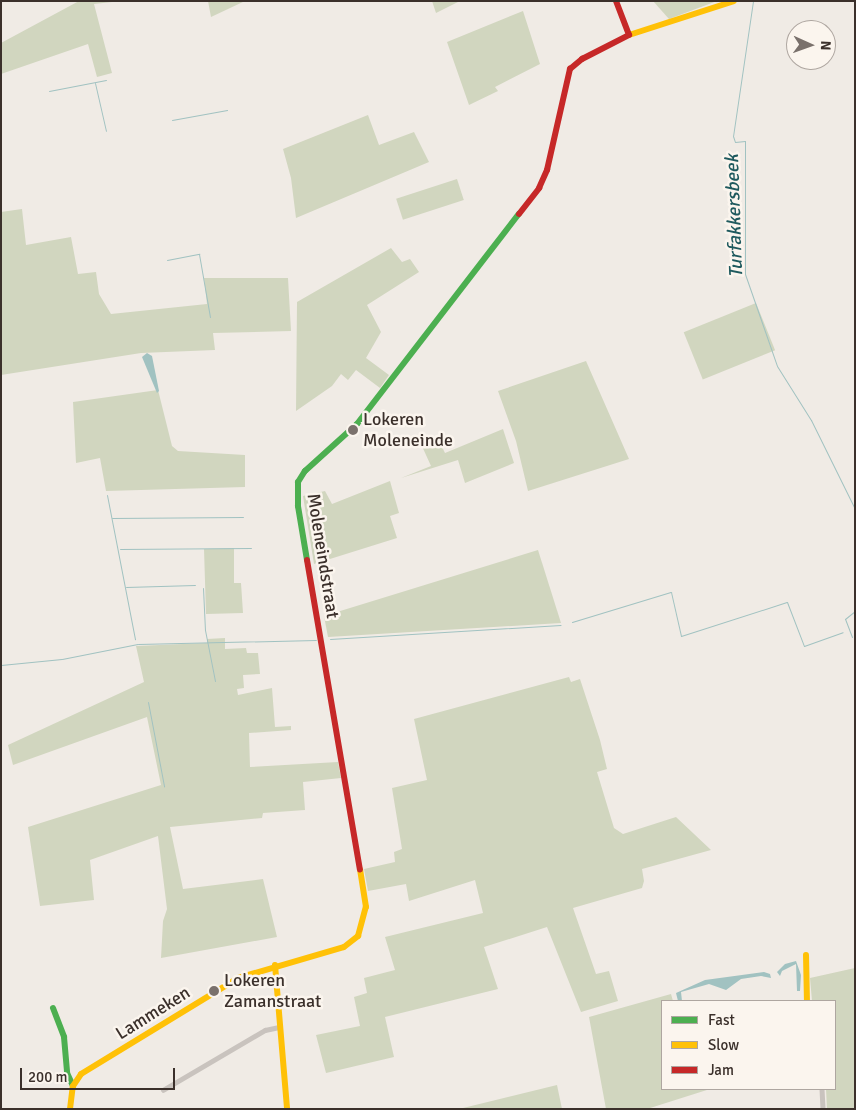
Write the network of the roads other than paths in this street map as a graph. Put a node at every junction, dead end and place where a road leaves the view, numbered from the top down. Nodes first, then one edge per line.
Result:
1 (616, 1) edge
2 (734, 1) edge
3 (629, 34) junction
4 (806, 955) dead end
5 (275, 965) junction
6 (808, 1000) edge
7 (53, 1008) dead end
8 (280, 1027) junction
9 (72, 1086) junction
10 (164, 1090) dead end
11 (822, 1090) edge
12 (70, 1109) edge
13 (287, 1109) edge
14 (823, 1109) edge

1 - 3 street
2 - 3 street, Moleneindstraat
3 - 5 street, Moleneindstraat
4 - 6 street
5 - 8 street
5 - 9 street, Lammeken
7 - 9 street
8 - 10 street
8 - 13 street
9 - 12 street
11 - 14 street

